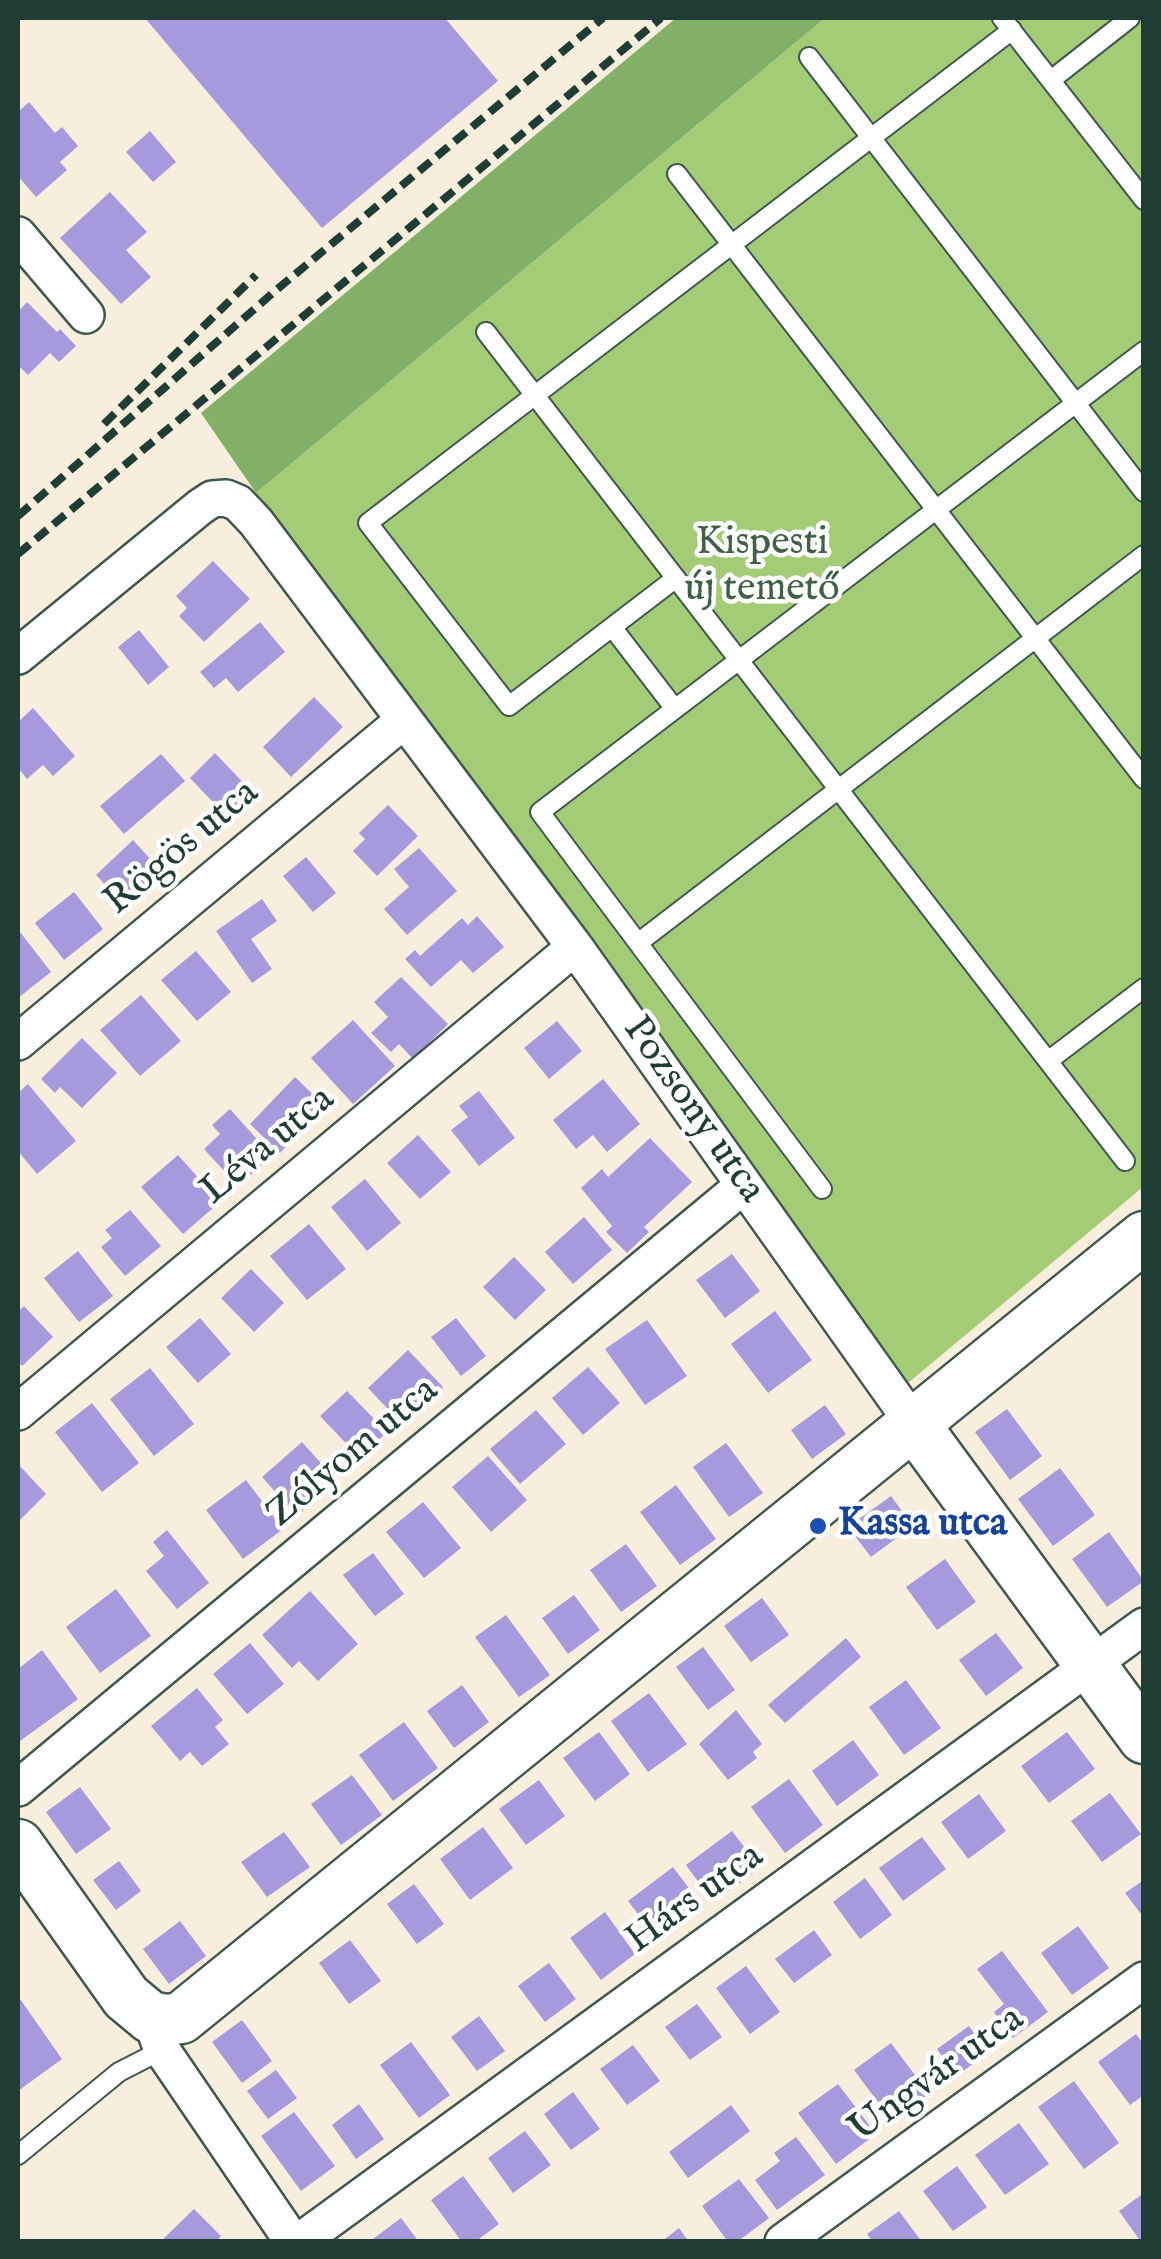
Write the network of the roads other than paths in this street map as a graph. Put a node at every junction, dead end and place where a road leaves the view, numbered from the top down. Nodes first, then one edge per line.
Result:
1 (1130, 18) edge
2 (1007, 24) edge
3 (809, 57) dead end
4 (1050, 80) junction
5 (871, 137) junction
6 (677, 174) dead end
7 (1144, 200) edge
8 (732, 244) junction
9 (22, 251) edge
10 (86, 315) dead end
11 (486, 332) dead end
12 (1144, 351) edge
13 (534, 395) junction
14 (1075, 403) junction
15 (1144, 492) edge
16 (936, 510) junction
17 (1144, 555) edge
18 (676, 578) junction
19 (612, 627) junction
20 (1035, 638) junction
21 (18, 656) edge
22 (739, 660) junction
23 (676, 710) junction
24 (403, 721) junction
25 (1144, 779) edge
26 (838, 789) junction
27 (638, 943) junction
28 (575, 947) junction
29 (1144, 988) edge
30 (18, 1042) edge
31 (1048, 1061) junction
32 (1125, 1161) dead end
33 (744, 1185) junction
34 (822, 1189) dead end
35 (1144, 1237) edge
36 (18, 1412) edge
37 (913, 1423) junction
38 (1144, 1626) edge
39 (1090, 1665) junction
40 (1144, 1738) edge
41 (18, 1788) edge
42 (18, 1845) edge
43 (1144, 1980) edge
44 (156, 2033) junction
45 (18, 2155) edge
46 (296, 2242) edge
47 (783, 2242) edge

1 - 4 lane
2 - 4 lane
2 - 5 lane
3 - 5 lane
4 - 7 lane
5 - 8 lane
5 - 14 lane
6 - 8 lane
8 - 13 lane
8 - 16 lane
9 - 10 street
11 - 13 lane
12 - 14 lane
13 - 18 lane
13 - 19 lane
14 - 15 lane
14 - 16 lane
16 - 20 lane
16 - 22 lane
17 - 20 lane
18 - 19 lane
18 - 22 lane
19 - 23 lane
20 - 25 lane
20 - 26 lane
21 - 24 street, Pozsony utca
22 - 23 lane
22 - 26 lane
23 - 27 lane
24 - 28 street, Pozsony utca
24 - 30 street, Rögös utca
26 - 27 lane
26 - 31 lane
27 - 34 lane
28 - 33 street, Pozsony utca
28 - 36 street, Léva utca
29 - 31 lane
31 - 32 lane
33 - 37 street, Pozsony utca
33 - 41 street, Zólyom utca
35 - 37 street
37 - 39 street, Pozsony utca
37 - 44 street
38 - 39 street, Hárs utca
39 - 40 street, Pozsony utca
39 - 46 street, Hárs utca
42 - 44 street
43 - 47 street, Ungvár utca
44 - 45 lane
44 - 46 street

